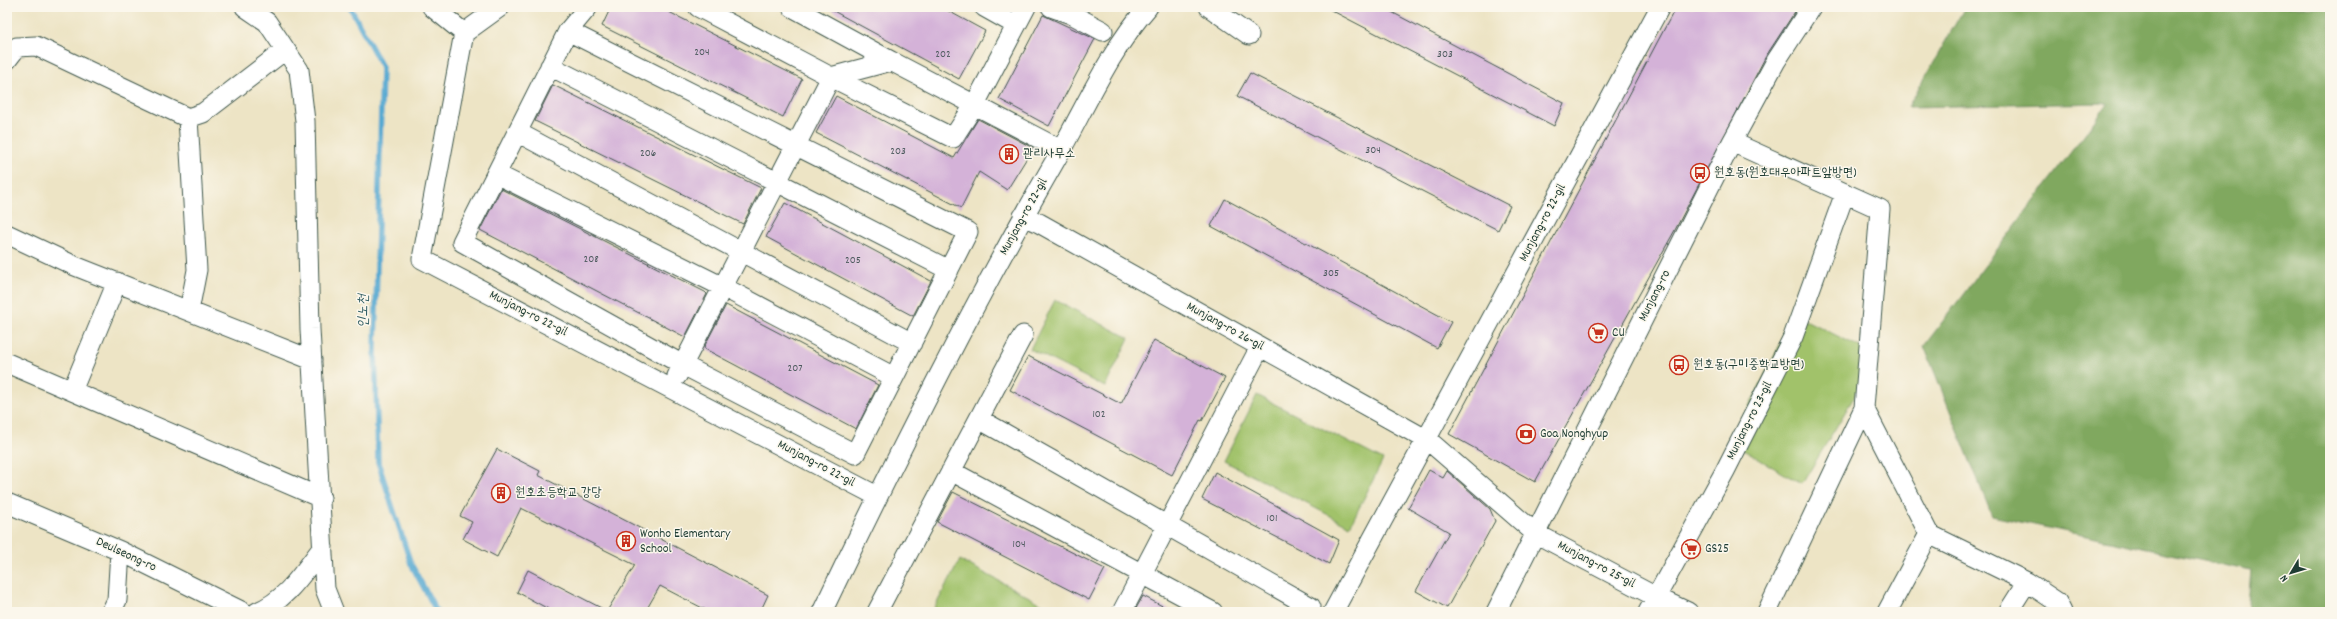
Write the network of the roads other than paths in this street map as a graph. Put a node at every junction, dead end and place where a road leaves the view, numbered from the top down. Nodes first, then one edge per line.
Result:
1 (246, 7) edge
2 (432, 7) edge
3 (500, 7) edge
4 (588, 7) edge
5 (698, 7) edge
6 (792, 7) edge
7 (984, 7) edge
8 (1026, 7) edge
9 (1051, 7) edge
10 (1148, 7) edge
11 (1209, 7) edge
12 (1660, 7) edge
13 (1811, 7) edge
14 (1072, 10) edge
15 (1016, 25) junction
16 (568, 31) junction
17 (1103, 32) dead end
18 (464, 33) junction
19 (1249, 35) dead end
20 (285, 50) junction
21 (7, 60) edge
22 (891, 61) junction
23 (550, 66) junction
24 (831, 77) junction
25 (975, 104) junction
26 (188, 118) junction
27 (517, 132) junction
28 (1732, 142) junction
29 (796, 144) junction
30 (1061, 150) junction
31 (496, 174) junction
32 (778, 181) junction
33 (1845, 193) junction
34 (1023, 216) junction
35 (7, 234) edge
36 (741, 251) junction
37 (949, 270) junction
38 (117, 282) junction
39 (723, 287) junction
40 (189, 311) junction
41 (1023, 335) dead end
42 (912, 343) junction
43 (1260, 347) junction
44 (312, 360) junction
45 (7, 363) edge
46 (683, 365) junction
47 (894, 377) junction
48 (671, 388) junction
49 (72, 391) junction
50 (1864, 408) junction
51 (979, 419) junction
52 (1426, 440) junction
53 (951, 471) junction
54 (878, 496) junction
55 (321, 498) junction
56 (7, 503) edge
57 (1167, 526) junction
58 (1535, 533) junction
59 (1929, 534) junction
60 (323, 547) junction
61 (120, 551) junction
62 (1142, 574) junction
63 (2027, 582) junction
64 (1652, 605) edge
65 (111, 612) edge
66 (243, 612) edge
67 (257, 612) edge
68 (334, 612) edge
69 (822, 612) edge
70 (877, 612) edge
71 (1122, 612) edge
72 (1213, 612) edge
73 (1307, 612) edge
74 (1333, 612) edge
75 (1496, 612) edge
76 (1688, 612) edge
77 (1767, 612) edge
78 (1887, 612) edge
79 (2008, 612) edge
80 (2062, 612) edge

1 - 20 street
2 - 18 street
3 - 18 street
4 - 16 street
5 - 24 street
6 - 22 street
7 - 15 street
8 - 15 street
9 - 14 street
10 - 30 street, Munjang-ro 22-gil
11 - 19 street
12 - 52 street, Munjang-ro 22-gil
13 - 28 street, Munjang-ro
14 - 17 street
15 - 25 street
16 - 23 street
16 - 29 street
18 - 48 street, Munjang-ro 22-gil
20 - 26 street
20 - 44 street
21 - 26 street
22 - 24 street
22 - 25 street
23 - 27 street
23 - 32 street
24 - 25 street
24 - 29 street
25 - 30 street
26 - 40 street
27 - 31 street
27 - 36 street
28 - 33 street
28 - 58 street, Munjang-ro
29 - 32 street
29 - 37 street
30 - 34 street, Munjang-ro 22-gil
31 - 39 street
31 - 46 street
32 - 36 street
32 - 37 street
33 - 50 street
33 - 64 street, Munjang-ro 23-gil
34 - 43 street, Munjang-ro 26-gil
34 - 54 street, Munjang-ro 22-gil
35 - 38 street
36 - 39 street
36 - 42 street
37 - 42 street
38 - 40 street
38 - 49 street
39 - 46 street
39 - 47 street
40 - 44 street
41 - 51 street
42 - 47 street
43 - 52 street, Munjang-ro 26-gil
43 - 57 street
44 - 55 street
45 - 49 street
46 - 47 street
46 - 48 street
48 - 54 street, Munjang-ro 22-gil
49 - 55 street
50 - 59 street
50 - 77 street
51 - 53 street
51 - 57 street
52 - 58 street, Munjang-ro 26-gil
52 - 74 street
53 - 62 street
53 - 70 street
54 - 69 street, Munjang-ro 22-gil
55 - 60 street
56 - 61 street, Deulseong-ro
57 - 62 street
57 - 73 street
58 - 64 street, Munjang-ro 25-gil
58 - 75 street, Munjang-ro
59 - 63 street
59 - 78 street
60 - 67 street
60 - 68 street
61 - 65 street
61 - 66 street, Deulseong-ro
62 - 71 street
62 - 72 street
63 - 79 street
63 - 80 street
64 - 76 street, Munjang-ro 25-gil

